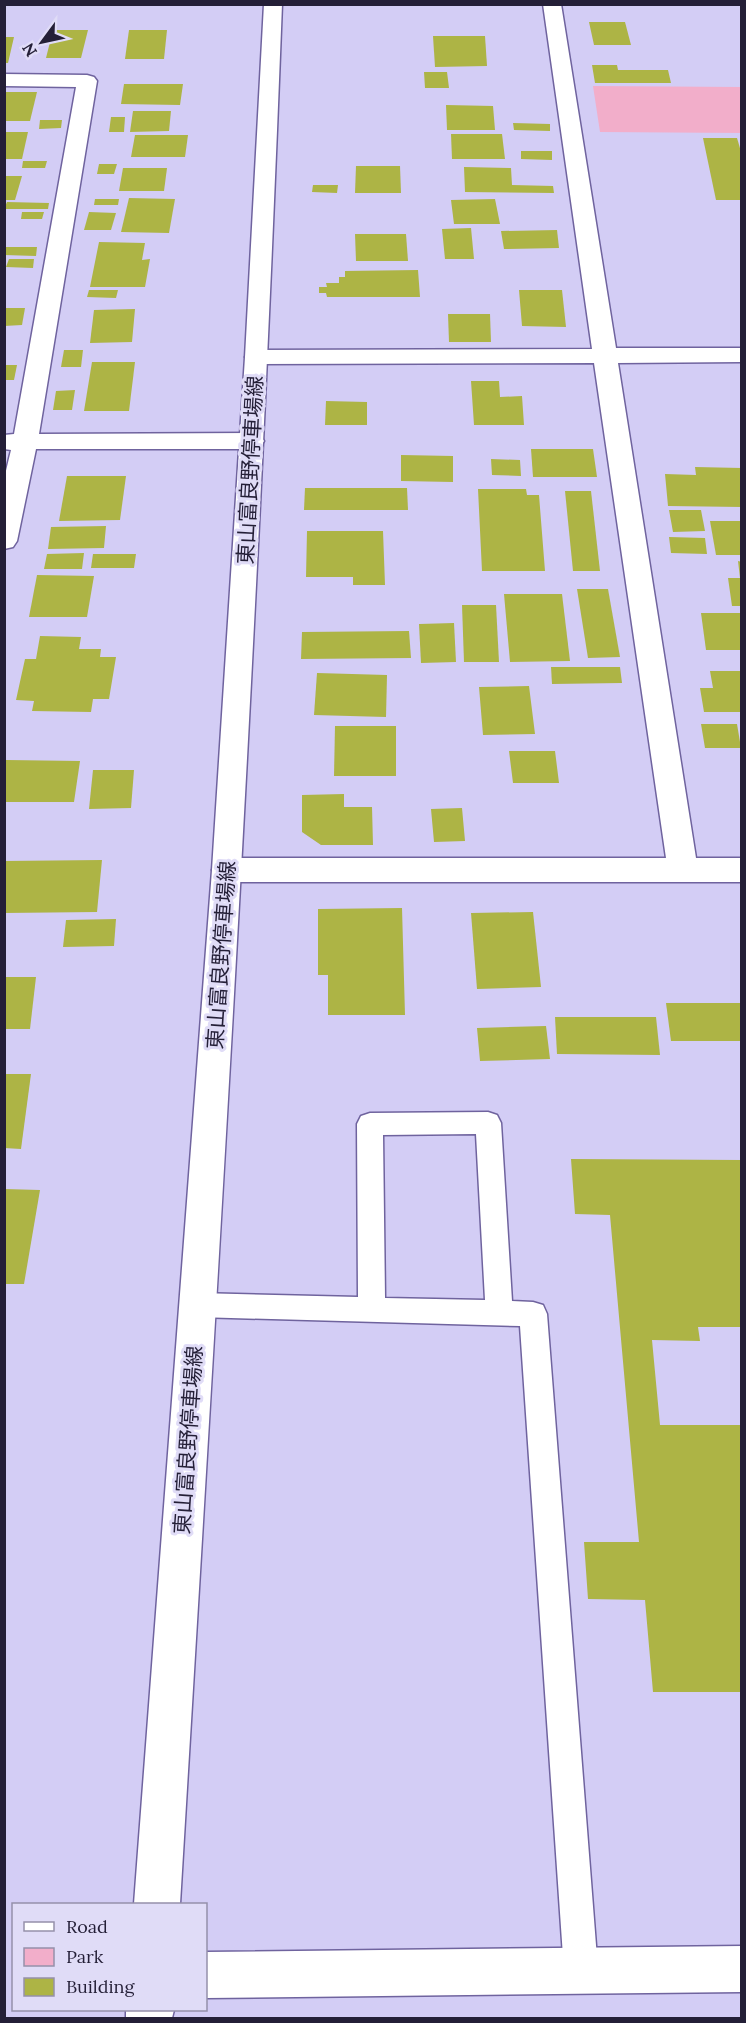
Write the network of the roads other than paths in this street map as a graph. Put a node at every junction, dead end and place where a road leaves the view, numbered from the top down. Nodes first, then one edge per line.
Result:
1 (273, 4) edge
2 (552, 4) edge
3 (4, 80) edge
4 (606, 355) junction
5 (741, 355) edge
6 (257, 357) junction
7 (252, 441) junction
8 (15, 442) edge
9 (4, 542) edge
10 (227, 870) junction
11 (741, 870) edge
12 (683, 871) junction
13 (197, 1305) junction
14 (372, 1310) junction
15 (499, 1314) junction
16 (157, 1903) edge
17 (741, 1969) edge
18 (582, 1971) junction
19 (207, 1975) edge

1 - 6 street, 東山富良野停車場線
2 - 4 street
3 - 8 street
4 - 5 street
4 - 6 street
4 - 12 street
6 - 7 street, 東山富良野停車場線
7 - 8 street
7 - 10 street, 東山富良野停車場線
8 - 9 street
10 - 12 street
10 - 13 street, 東山富良野停車場線
11 - 12 street
13 - 14 lane
13 - 16 street, 東山富良野停車場線
14 - 15 lane
14 - 15 lane
15 - 18 lane
17 - 18 street
18 - 19 street

